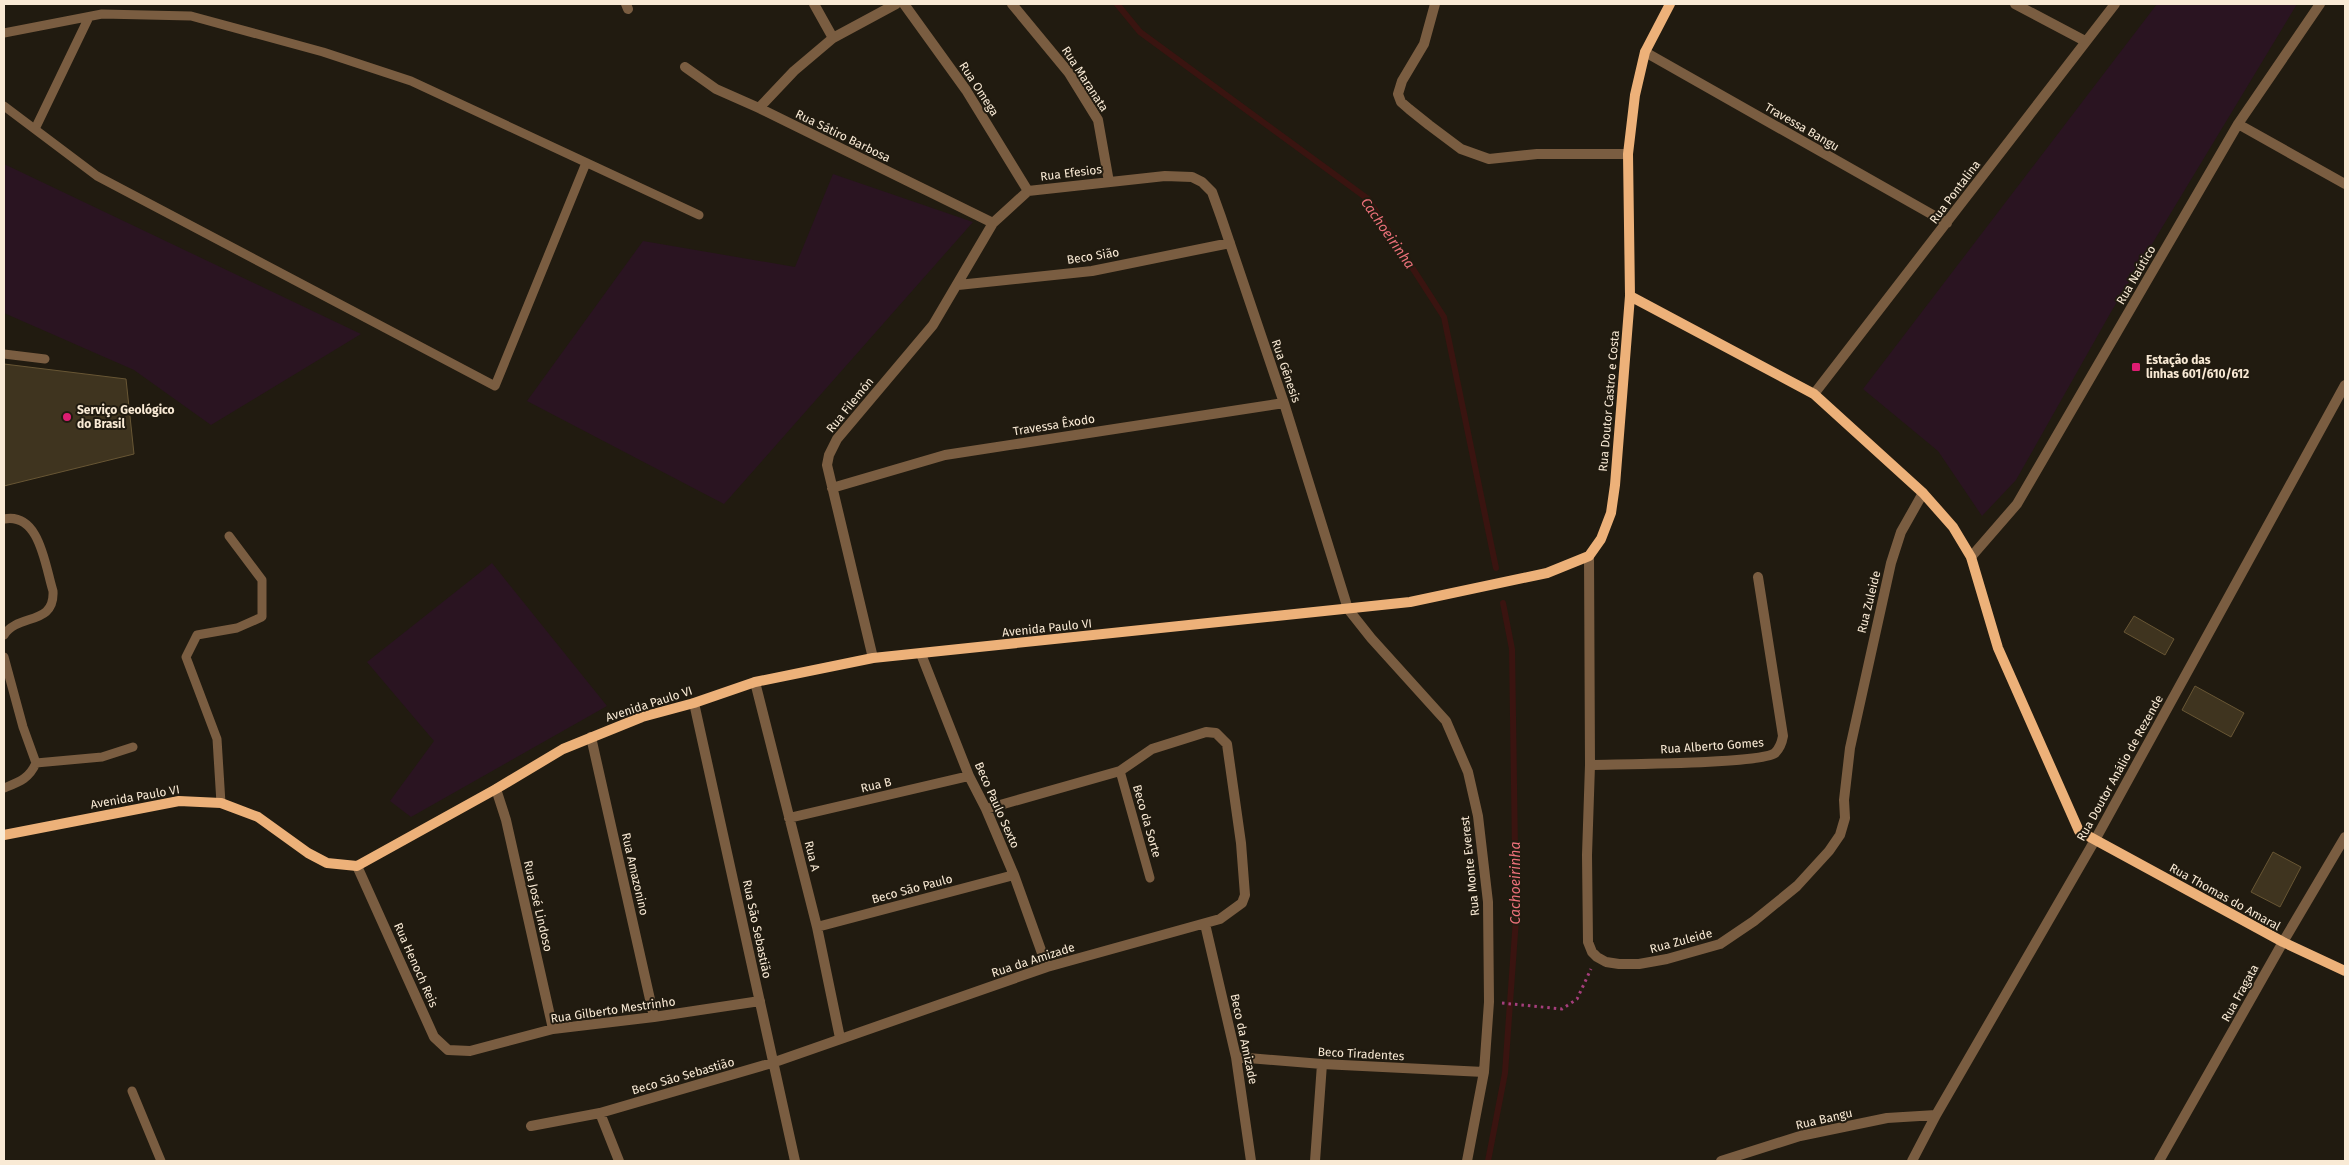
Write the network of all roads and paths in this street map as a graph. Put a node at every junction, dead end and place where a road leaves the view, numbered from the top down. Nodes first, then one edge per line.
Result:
1 (814, 4) edge
2 (896, 4) edge
3 (904, 4) edge
4 (1012, 4) edge
5 (1435, 4) edge
6 (1670, 4) edge
7 (2015, 4) edge
8 (2115, 4) edge
9 (2320, 4) edge
10 (89, 17) junction
11 (4, 33) edge
12 (833, 38) junction
13 (2085, 41) junction
14 (1644, 52) junction
15 (685, 67) dead end
16 (4, 106) edge
17 (759, 108) junction
18 (2238, 124) junction
19 (35, 129) junction
20 (1628, 154) junction
21 (586, 163) junction
22 (1165, 176) joint
23 (1109, 182) junction
24 (2345, 184) edge
25 (1028, 191) junction
26 (699, 215) dead end
27 (993, 224) junction
28 (1946, 224) junction
29 (1230, 243) junction
30 (958, 285) junction
31 (1630, 296) junction
32 (4, 354) edge
33 (45, 359) dead end
34 (2345, 384) edge
35 (1814, 394) junction
36 (1284, 403) junction
37 (832, 488) junction
38 (1922, 493) junction
39 (4, 519) edge
40 (230, 536) dead end
41 (1589, 556) junction
42 (1971, 556) junction
43 (1758, 577) dead end
44 (1348, 609) junction
45 (4, 635) edge
46 (922, 654) junction
47 (4, 657) edge
48 (873, 658) junction
49 (755, 682) junction
50 (694, 703) junction
51 (591, 737) junction
52 (133, 748) dead end
53 (36, 764) junction
54 (1590, 764) junction
55 (1120, 770) junction
56 (969, 776) junction
57 (4, 788) edge
58 (496, 789) junction
59 (221, 803) junction
60 (986, 809) junction
61 (789, 818) junction
62 (4, 835) edge
63 (2345, 838) edge
64 (2095, 840) junction
65 (357, 866) junction
66 (1014, 875) junction
67 (1150, 878) dead end
68 (1204, 924) junction
69 (817, 926) junction
70 (2283, 942) junction
71 (1596, 957) junction
72 (1048, 967) junction
73 (2345, 970) edge
74 (760, 1001) junction
75 (1512, 1004) dead end
76 (654, 1017) junction
77 (553, 1029) junction
78 (840, 1038) junction
79 (470, 1051) joint
80 (1236, 1057) junction
81 (772, 1063) junction
82 (1322, 1064) junction
83 (1484, 1072) junction
84 (132, 1091) dead end
85 (600, 1113) junction
86 (1936, 1115) junction
87 (531, 1126) dead end
88 (161, 1161) edge
89 (619, 1161) edge
90 (795, 1161) edge
91 (1250, 1161) edge
92 (1315, 1161) edge
93 (1467, 1161) edge
94 (1721, 1161) edge
95 (1912, 1161) edge
96 (2160, 1161) edge

1 - 12 street
2 - 12 street
3 - 25 street, Rua Omega
4 - 23 street, Rua Maranata
5 - 20 street
6 - 14 street, Rua Doutor Castro e Costa
7 - 13 street
8 - 13 street, Rua Pontalina
9 - 18 street, Rua Naútico
10 - 11 lane
10 - 19 lane
10 - 21 lane
12 - 17 street
13 - 28 street, Rua Pontalina
14 - 20 street, Rua Doutor Castro e Costa
14 - 28 street, Travessa Bangu
15 - 17 street, Rua Sátiro Barbosa
16 - 19 lane
17 - 27 street, Rua Sátiro Barbosa
18 - 24 street
18 - 42 street, Rua Naútico
19 - 21 lane
20 - 31 street, Rua Doutor Castro e Costa
21 - 26 lane
22 - 23 street, Rua Efesios
22 - 29 street, Rua Gênesis
23 - 25 street, Rua Efesios
25 - 27 street, Rua Efesios
27 - 30 street, Rua Filemón
28 - 35 street, Rua Pontalina
29 - 30 street, Beco Sião
29 - 36 street, Rua Gênesis
30 - 37 street, Rua Filemón
31 - 35 street, Rua Thomas do Amaral
31 - 41 street, Rua Doutor Castro e Costa
32 - 33 lane
34 - 64 street, Rua Doutor Análio de Rezende
35 - 38 street, Rua Thomas do Amaral
36 - 37 street, Travessa Êxodo
36 - 44 street, Rua Gênesis
37 - 48 street, Rua Filemón
38 - 42 street, Rua Thomas do Amaral
38 - 71 street, Rua Zuleide
39 - 45 lane
40 - 59 lane
41 - 44 street
41 - 54 street
42 - 64 street, Rua Thomas do Amaral
43 - 54 street, Rua Alberto Gomes
44 - 46 street, Avenida Paulo VI
44 - 83 street, Rua Monte Everest
46 - 48 street, Avenida Paulo VI
46 - 56 street, Beco Paulo Sexto
47 - 53 lane
48 - 49 street, Avenida Paulo VI
49 - 50 street, Avenida Paulo VI
49 - 61 street, Rua A
50 - 51 street, Avenida Paulo VI
50 - 74 street, Rua São Sebastião
51 - 58 street, Avenida Paulo VI
51 - 76 street, Rua Amazonino
52 - 53 lane
53 - 57 lane
54 - 71 street
55 - 60 street
55 - 67 lane, Beco da Sorte
55 - 68 street, Rua da Amizade
56 - 60 street, Beco Paulo Sexto
56 - 61 street, Rua B
58 - 65 street, Avenida Paulo VI
58 - 77 street, Rua José Lindoso
59 - 62 street, Avenida Paulo VI
59 - 65 street, Avenida Paulo VI
60 - 66 street, Beco Paulo Sexto
61 - 69 street, Rua A
63 - 70 street, Rua Fragata
64 - 70 street, Rua Thomas do Amaral
64 - 86 street, Rua Doutor Análio de Rezende
65 - 79 street, Rua Henoch Reis
66 - 69 street, Beco São Paulo
66 - 72 street, Beco Paulo Sexto
68 - 72 street, Rua da Amizade
68 - 80 street, Beco da Amizade
69 - 78 street, Rua A
70 - 73 street, Rua Thomas do Amaral
70 - 96 street, Rua Fragata
71 - 75 path
72 - 78 street, Rua da Amizade
74 - 76 street, Rua Gilberto Mestrinho
74 - 81 street, Rua São Sebastião
76 - 77 street, Rua Gilberto Mestrinho
77 - 79 street, Rua Gilberto Mestrinho
78 - 81 street, Rua da Amizade
80 - 82 street, Beco Tiradentes
80 - 91 street, Beco da Amizade
81 - 85 street, Beco São Sebastião
81 - 90 street, Rua São Sebastião
82 - 83 street, Beco Tiradentes
82 - 92 street
83 - 93 street, Rua Monte Everest
84 - 88 lane
85 - 87 street, Beco São Sebastião
85 - 89 street
86 - 94 street, Rua Bangu
86 - 95 street, Rua Doutor Análio de Rezende

